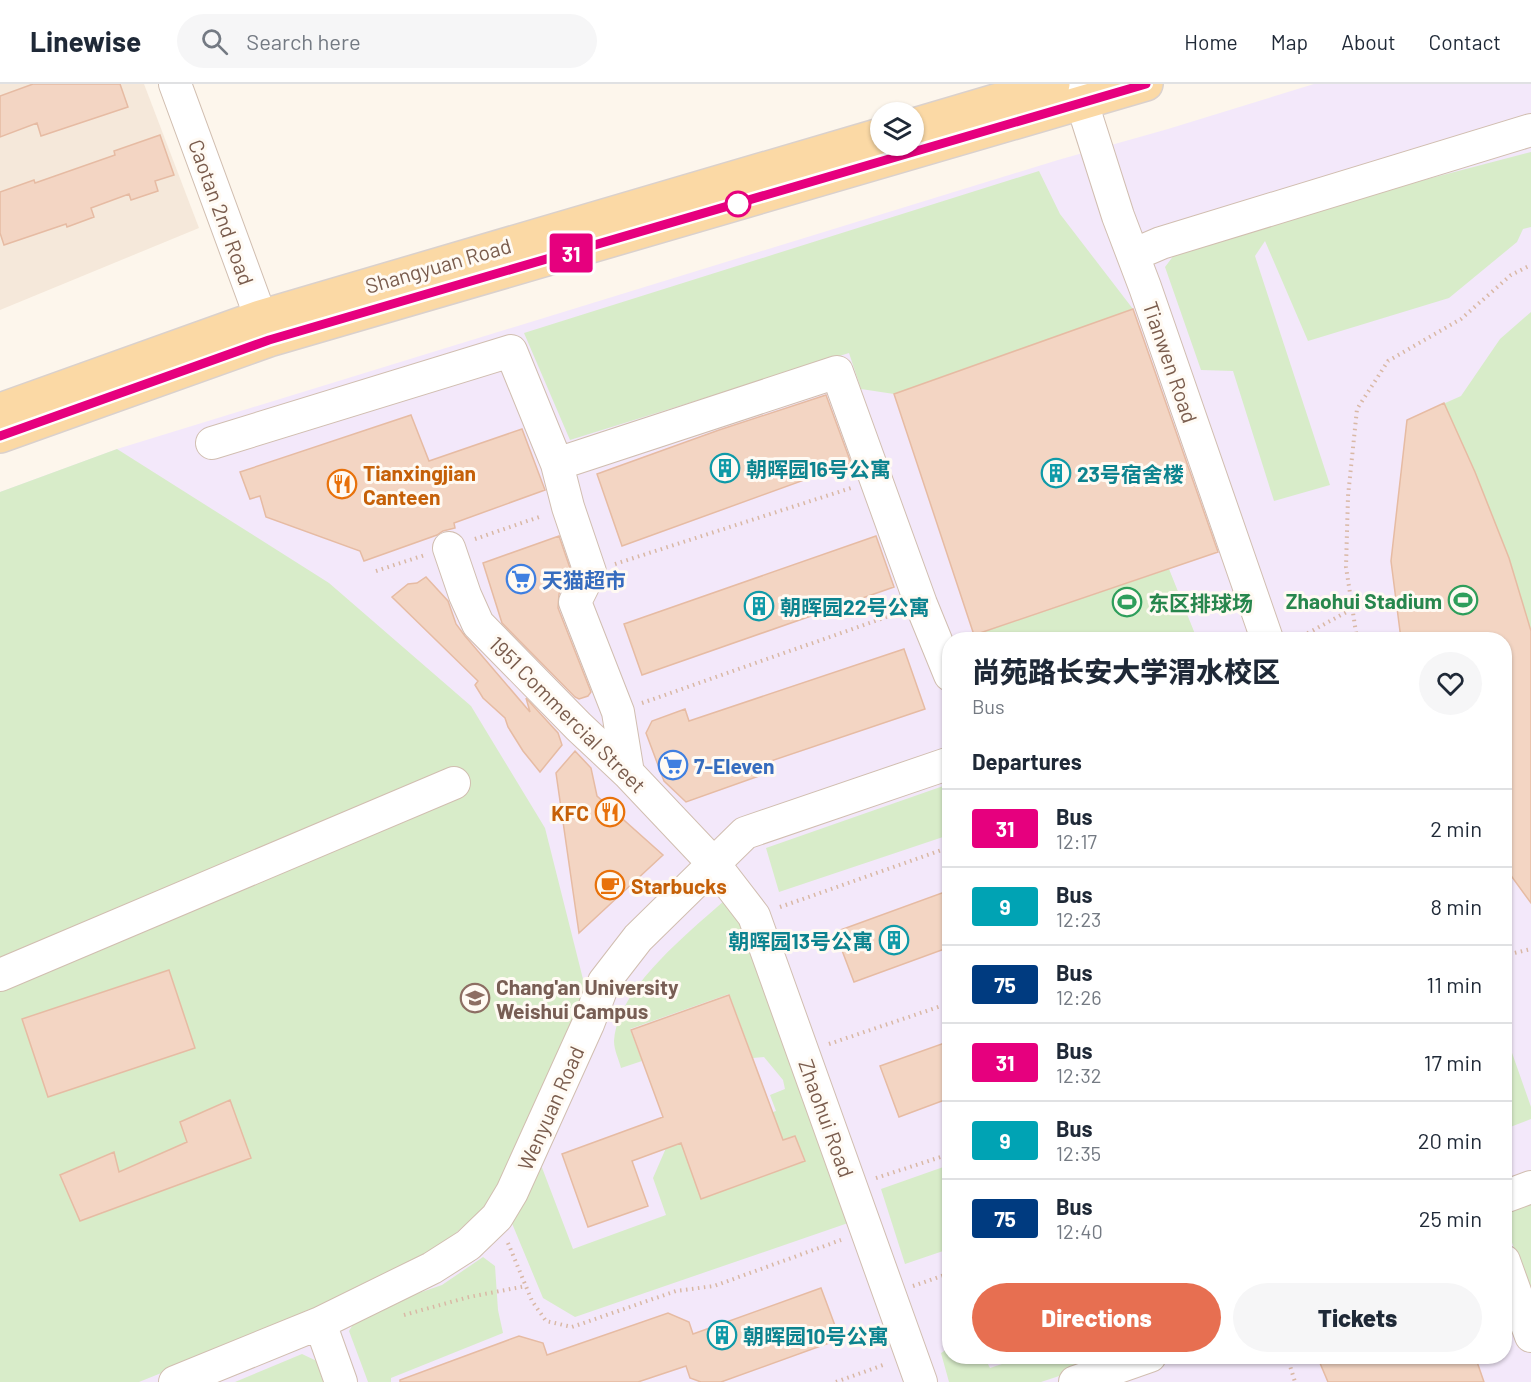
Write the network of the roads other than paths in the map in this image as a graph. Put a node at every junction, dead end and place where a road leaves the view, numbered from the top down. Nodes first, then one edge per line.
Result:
1 (175, 84) edge
2 (1053, 84) edge
3 (1146, 84) edge
4 (1079, 93) edge
5 (924, 122) edge
6 (1531, 130) edge
7 (870, 138) edge
8 (1133, 255) junction
9 (265, 329) junction
10 (0, 410) edge
11 (0, 436) edge
12 (212, 443) dead end
13 (557, 464) junction
14 (449, 548) dead end
15 (1265, 632) edge
16 (942, 655) edge
17 (942, 766) edge
18 (628, 773) junction
19 (454, 783) dead end
20 (714, 864) junction
21 (0, 975) edge
22 (1531, 1187) edge
23 (1512, 1194) edge
24 (1512, 1283) edge
25 (320, 1323) junction
26 (1531, 1336) edge
27 (1127, 1364) edge
28 (916, 1368) edge
29 (175, 1382) edge
30 (341, 1382) edge
31 (1075, 1382) edge

1 - 9 street, Caotan 2nd Road
2 - 5 main road
3 - 4 main road, Shangyuan Road
4 - 8 street, Tianwen Road
4 - 9 main road, Shangyuan Road
6 - 8 street
7 - 9 main road, Shangyuan Road
8 - 15 street, Tianwen Road
9 - 10 main road, Shangyuan Road
9 - 11 main road, Shangyuan Road
12 - 13 street
13 - 16 street
13 - 18 street
14 - 18 street, 1951 Commercial Street
17 - 20 street, Wenyuan Road
18 - 20 street, 1951 Commercial Street
19 - 21 street
20 - 25 street, Wenyuan Road
20 - 28 street, Zhaohui Road
22 - 23 street
24 - 26 street
25 - 29 street, Wenyuan Road
25 - 30 street
27 - 31 street

